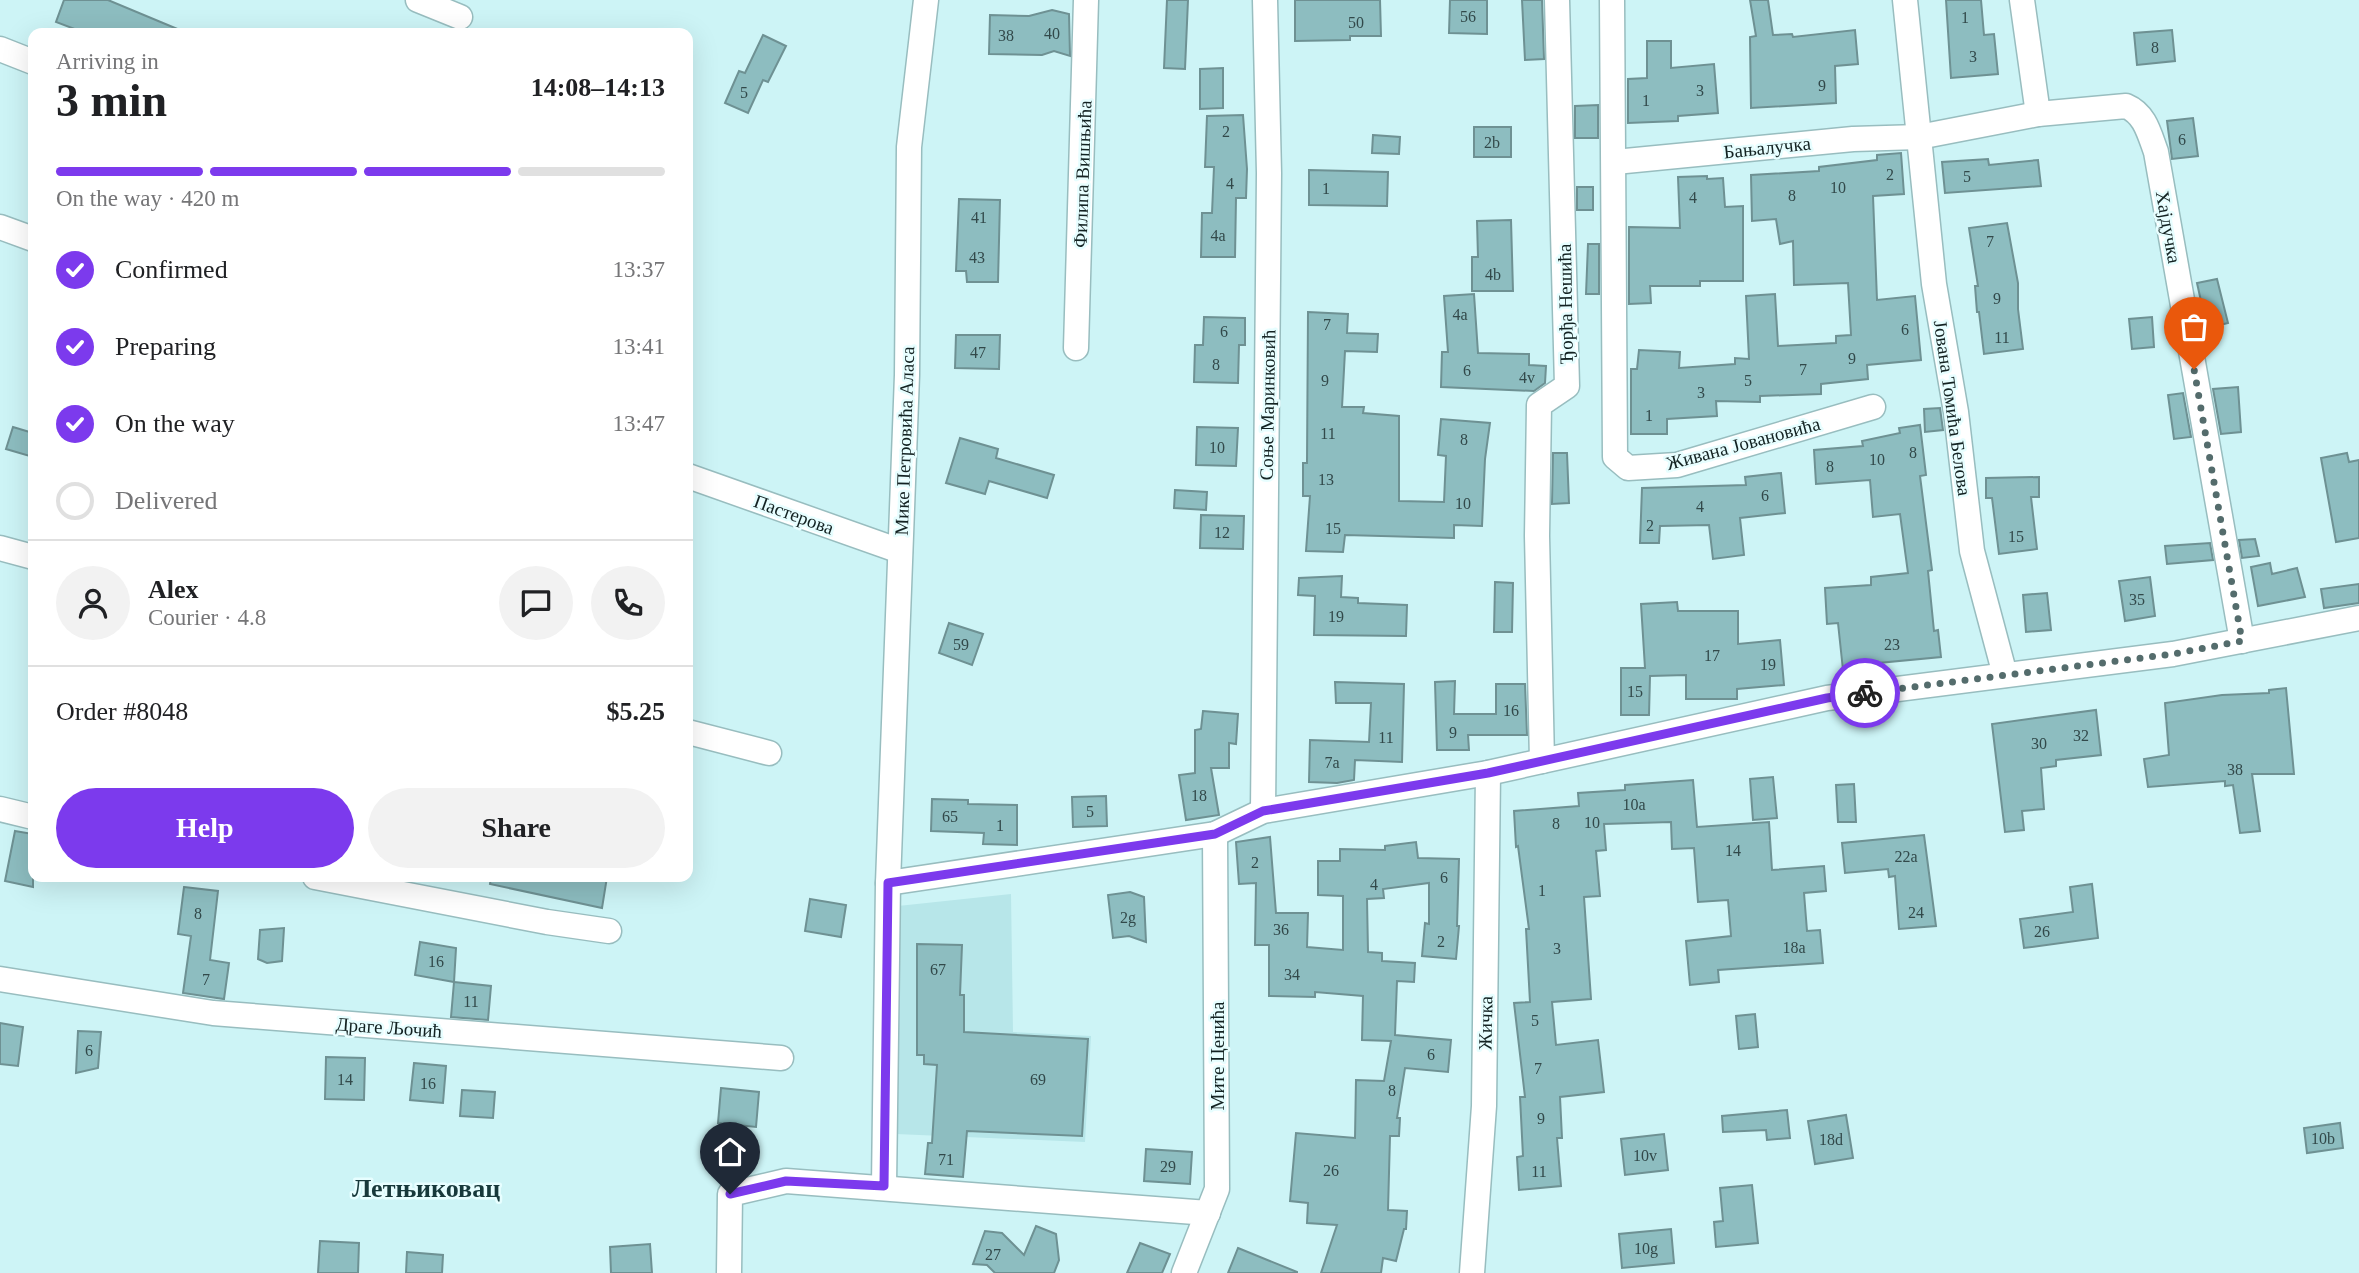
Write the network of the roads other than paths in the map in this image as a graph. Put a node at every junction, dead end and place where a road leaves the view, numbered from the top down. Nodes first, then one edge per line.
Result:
1 (418, 0) edge
2 (926, 0) edge
3 (1086, 0) edge
4 (1265, 0) edge
5 (1558, 0) edge
6 (1612, 0) edge
7 (1905, 0) edge
8 (2022, 0) edge
9 (460, 17) dead end
10 (0, 49) edge
11 (28, 60) edge
12 (2038, 114) junction
13 (1919, 137) junction
14 (1615, 162) junction
15 (0, 227) edge
16 (28, 238) edge
17 (1076, 348) dead end
18 (1873, 407) dead end
19 (693, 478) edge
20 (0, 548) edge
21 (900, 551) junction
22 (28, 556) edge
23 (2359, 618) edge
24 (2242, 641) junction
25 (2006, 676) junction
26 (693, 733) edge
27 (769, 753) dead end
28 (1542, 761) junction
29 (1488, 773) junction
30 (0, 809) edge
31 (1263, 811) junction
32 (28, 816) edge
33 (1215, 834) junction
34 (341, 882) edge
35 (888, 883) junction
36 (609, 931) dead end
37 (0, 979) edge
38 (781, 1058) dead end
39 (884, 1186) junction
40 (1208, 1213) junction
41 (729, 1273) edge
42 (1184, 1273) edge
43 (1472, 1273) edge

1 - 9 street
2 - 21 street, Мике Петровића Аласа
3 - 17 street, Филипа Вишњића
4 - 31 street, Соње Маринковић
5 - 28 street, Ђорђа Нешића
6 - 14 street
7 - 13 street, Јована Томића Белова
8 - 12 street
10 - 11 street
12 - 13 street, Бањалучка
12 - 24 street, Хајдучка
13 - 14 street, Бањалучка
13 - 25 street, Јована Томића Белова
14 - 18 street, Живана Јовановића
15 - 16 street
19 - 21 street, Пастерова
20 - 22 street
21 - 35 street, Мике Петровића Аласа
23 - 24 street
24 - 25 street
25 - 28 street
26 - 27 street
28 - 29 street
29 - 31 street
29 - 43 street, Жичка
30 - 32 street
31 - 33 street
33 - 35 street
33 - 40 street, Мите Ценића
34 - 36 street
35 - 39 street, Мике Петровића Аласа
37 - 38 street, Драге Љочић
39 - 40 street
39 - 41 street
40 - 42 street, Мите Ценића

